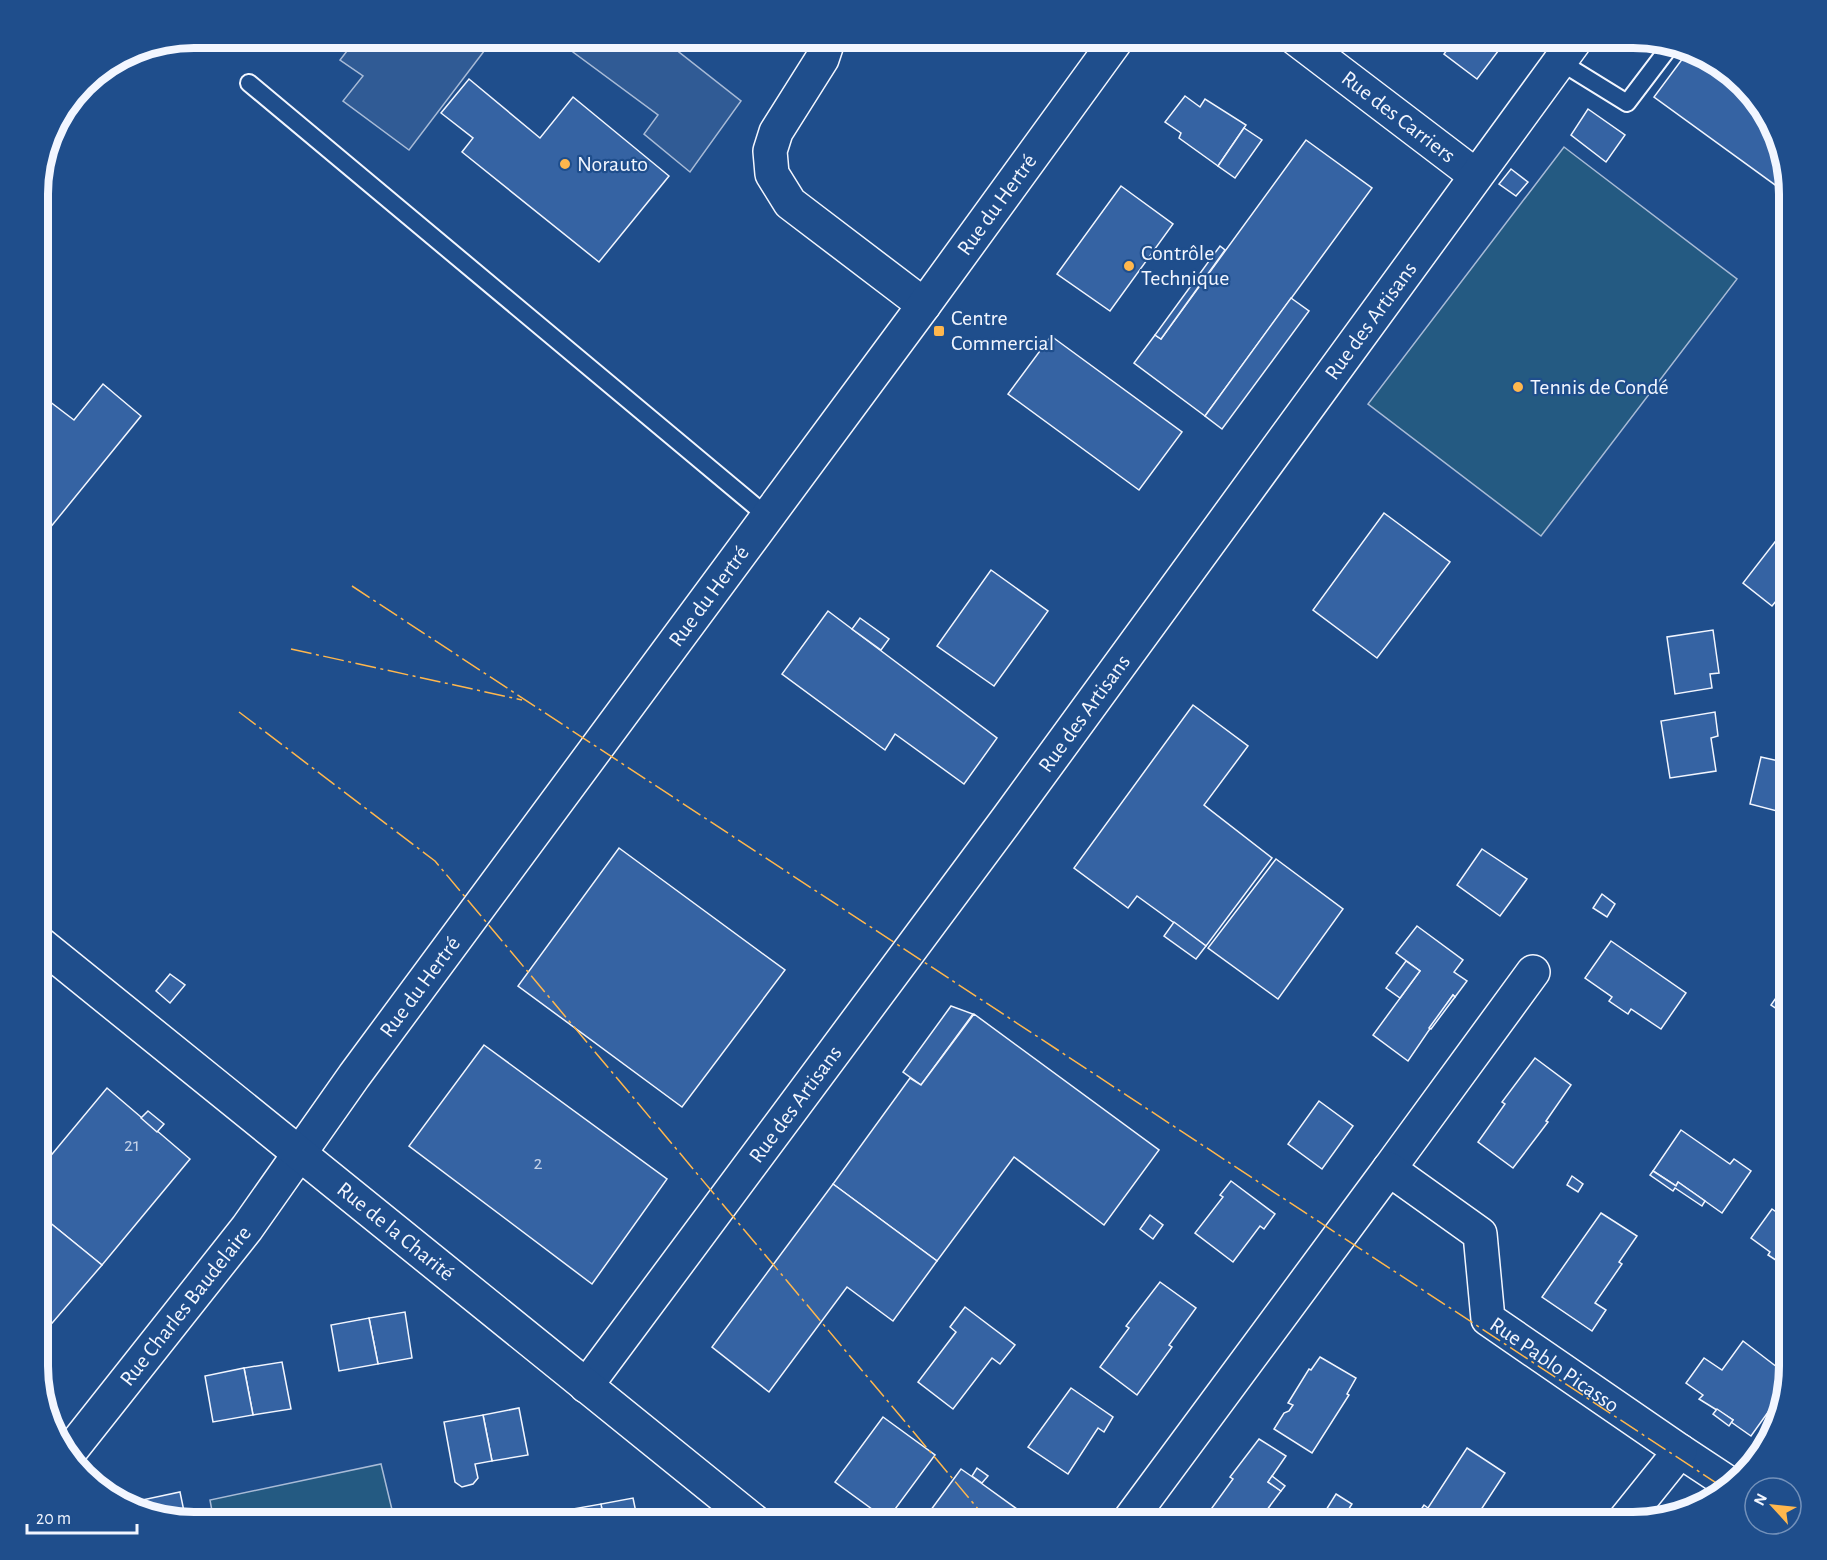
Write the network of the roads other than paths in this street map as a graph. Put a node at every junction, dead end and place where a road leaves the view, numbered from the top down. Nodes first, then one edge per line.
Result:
1 (826, 48) edge
2 (1111, 48) edge
3 (1308, 48) edge
4 (1568, 49) edge
5 (1666, 52) edge
6 (249, 83) dead end
7 (1475, 175) junction
8 (924, 305) junction
9 (767, 516) junction
10 (48, 950) edge
11 (1533, 972) dead end
12 (300, 1154) junction
13 (1389, 1169) junction
14 (586, 1386) junction
15 (73, 1447) edge
16 (1680, 1451) junction
17 (1724, 1480) edge
18 (743, 1512) edge
19 (1135, 1512) edge
20 (1631, 1512) edge

1 - 8 street
2 - 8 street, Rue du Hertré
3 - 7 street, Rue des Carriers
4 - 5 lane
4 - 7 street, Rue des Artisans
6 - 9 lane
7 - 14 street, Rue des Artisans
8 - 9 street, Rue du Hertré
9 - 12 street, Rue du Hertré
10 - 12 street, Rue de la Charité
11 - 13 street
12 - 14 street, Rue de la Charité
12 - 15 street, Rue Charles Baudelaire
13 - 16 street, Rue Pablo Picasso
13 - 19 street
14 - 18 street, Rue de la Charité
16 - 17 street
16 - 20 street

